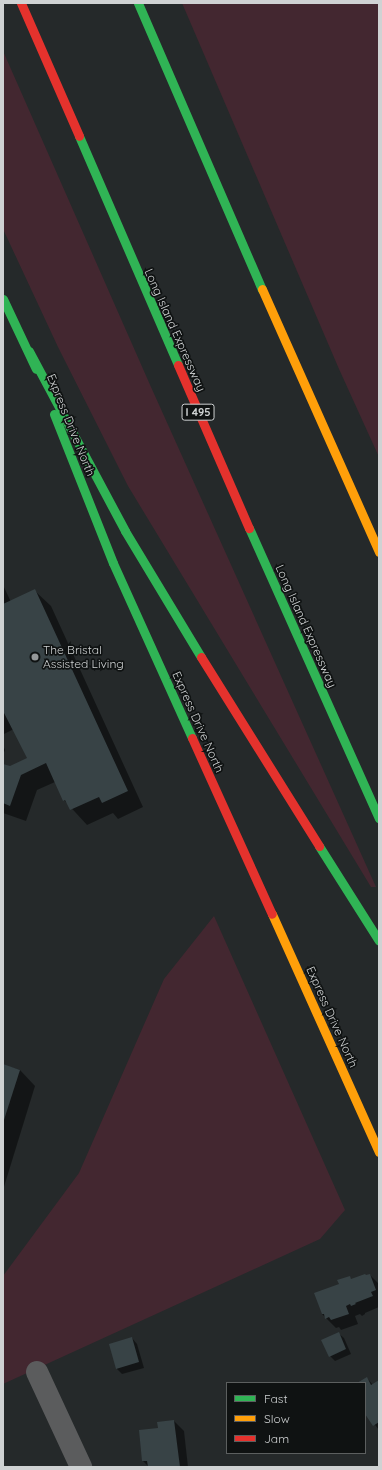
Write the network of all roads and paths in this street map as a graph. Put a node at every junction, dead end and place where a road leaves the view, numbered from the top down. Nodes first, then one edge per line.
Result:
1 (21, 3) edge
2 (138, 3) edge
3 (3, 299) edge
4 (29, 351) junction
5 (379, 552) edge
6 (379, 818) edge
7 (379, 941) edge
8 (379, 1152) edge
9 (37, 1372) dead end
10 (81, 1467) edge

1 - 6 main road, Long Island Expressway / I 495
2 - 5 main road
3 - 4 main road, Express Drive North
4 - 7 main road
4 - 8 main road, Express Drive North
9 - 10 street

